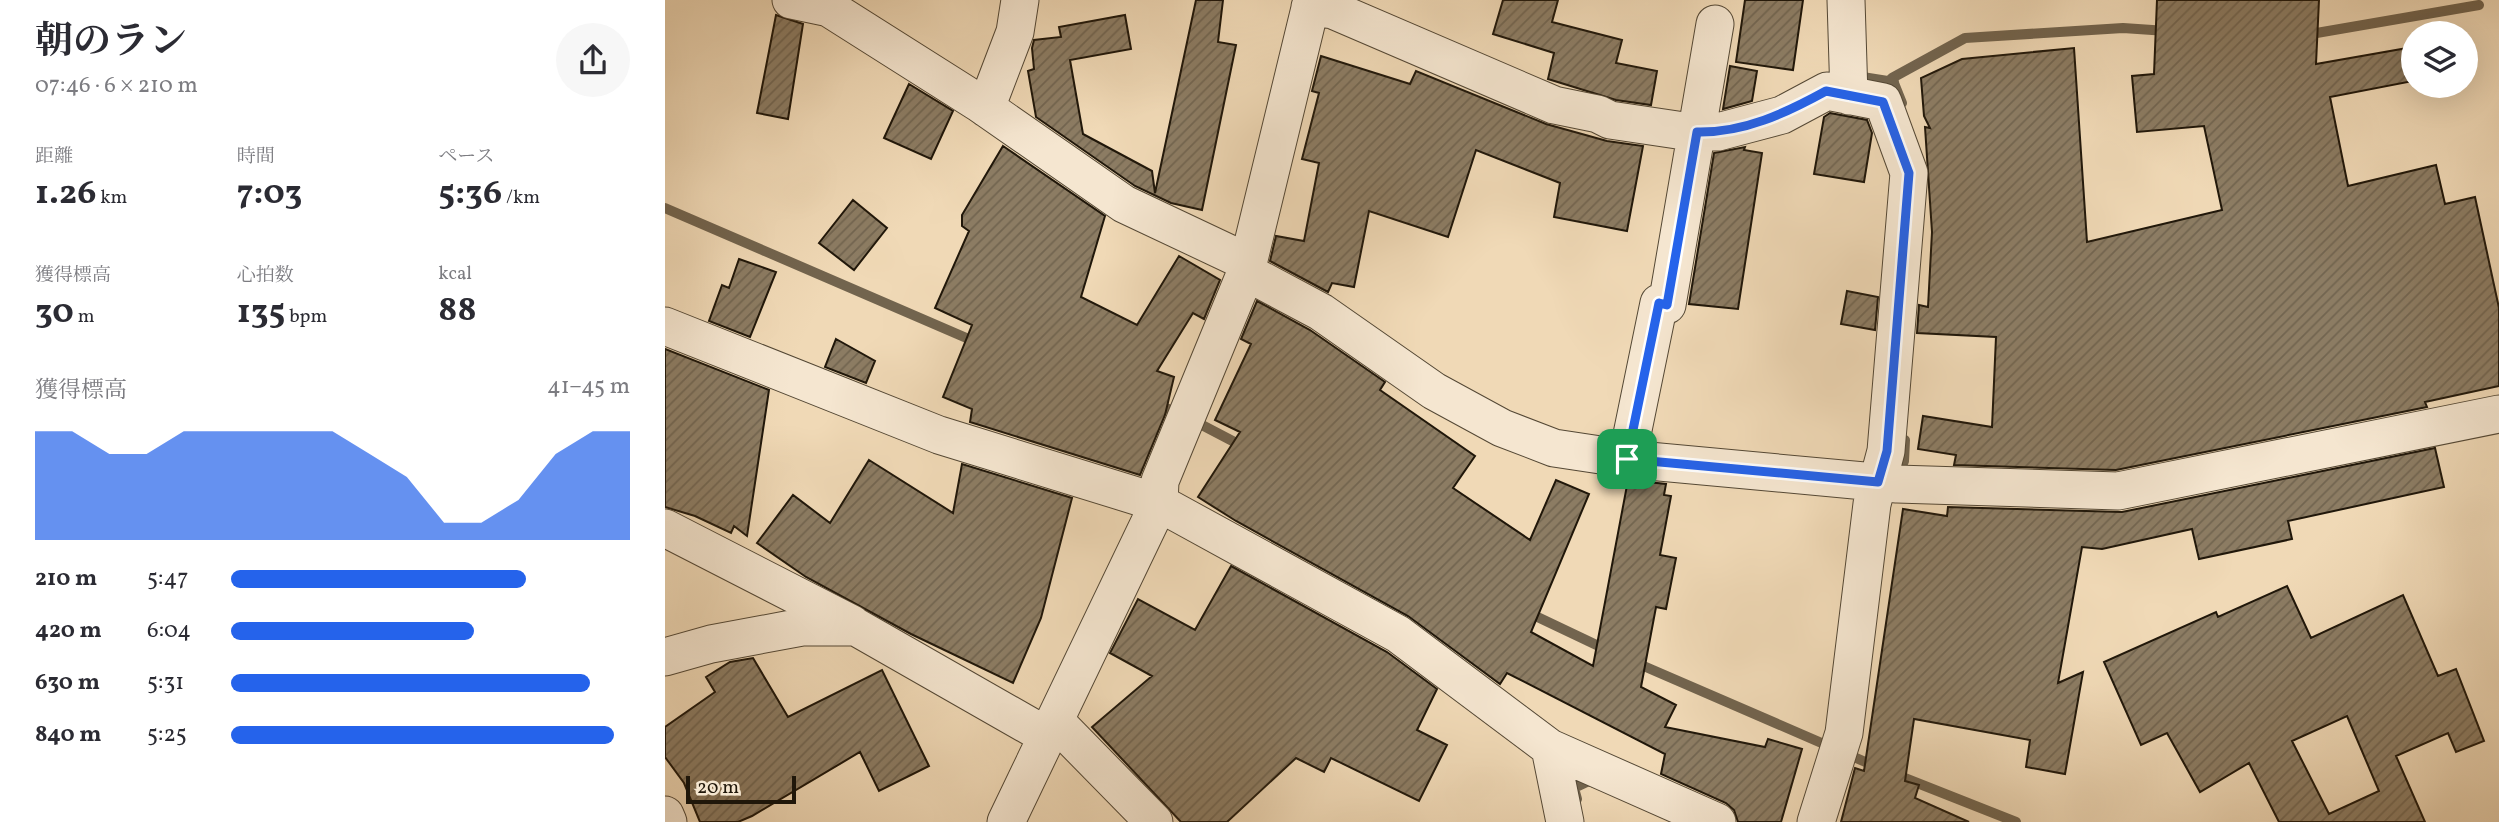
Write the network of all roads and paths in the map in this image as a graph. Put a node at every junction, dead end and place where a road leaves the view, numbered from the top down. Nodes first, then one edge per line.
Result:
1 (791, 0) edge
2 (1020, 0) edge
3 (1846, 0) edge
4 (825, 4) edge
5 (1311, 4) edge
6 (1715, 24) dead end
7 (1849, 96) junction
8 (986, 108) junction
9 (1697, 132) junction
10 (1241, 262) junction
11 (665, 326) edge
12 (2499, 414) edge
13 (1627, 459) junction
14 (1888, 483) junction
15 (1159, 503) junction
16 (665, 528) edge
17 (856, 627) junction
18 (665, 657) edge
19 (1051, 729) junction
20 (1550, 748) junction
21 (665, 815) edge
22 (669, 822) edge
23 (1006, 822) edge
24 (1154, 822) edge
25 (1565, 822) edge
26 (1717, 822) edge
27 (1817, 822) edge

1 - 4 street
2 - 8 street
3 - 7 street
4 - 8 street
5 - 9 street
5 - 10 street
6 - 9 street
7 - 9 street
7 - 14 street
8 - 10 street
9 - 13 street
10 - 13 street
10 - 15 street
11 - 15 street
12 - 14 street
13 - 14 street
14 - 27 street
15 - 19 street
15 - 20 street
16 - 17 street
17 - 18 street
17 - 19 street
19 - 23 street
19 - 24 street
20 - 25 street
20 - 26 street
21 - 22 street

